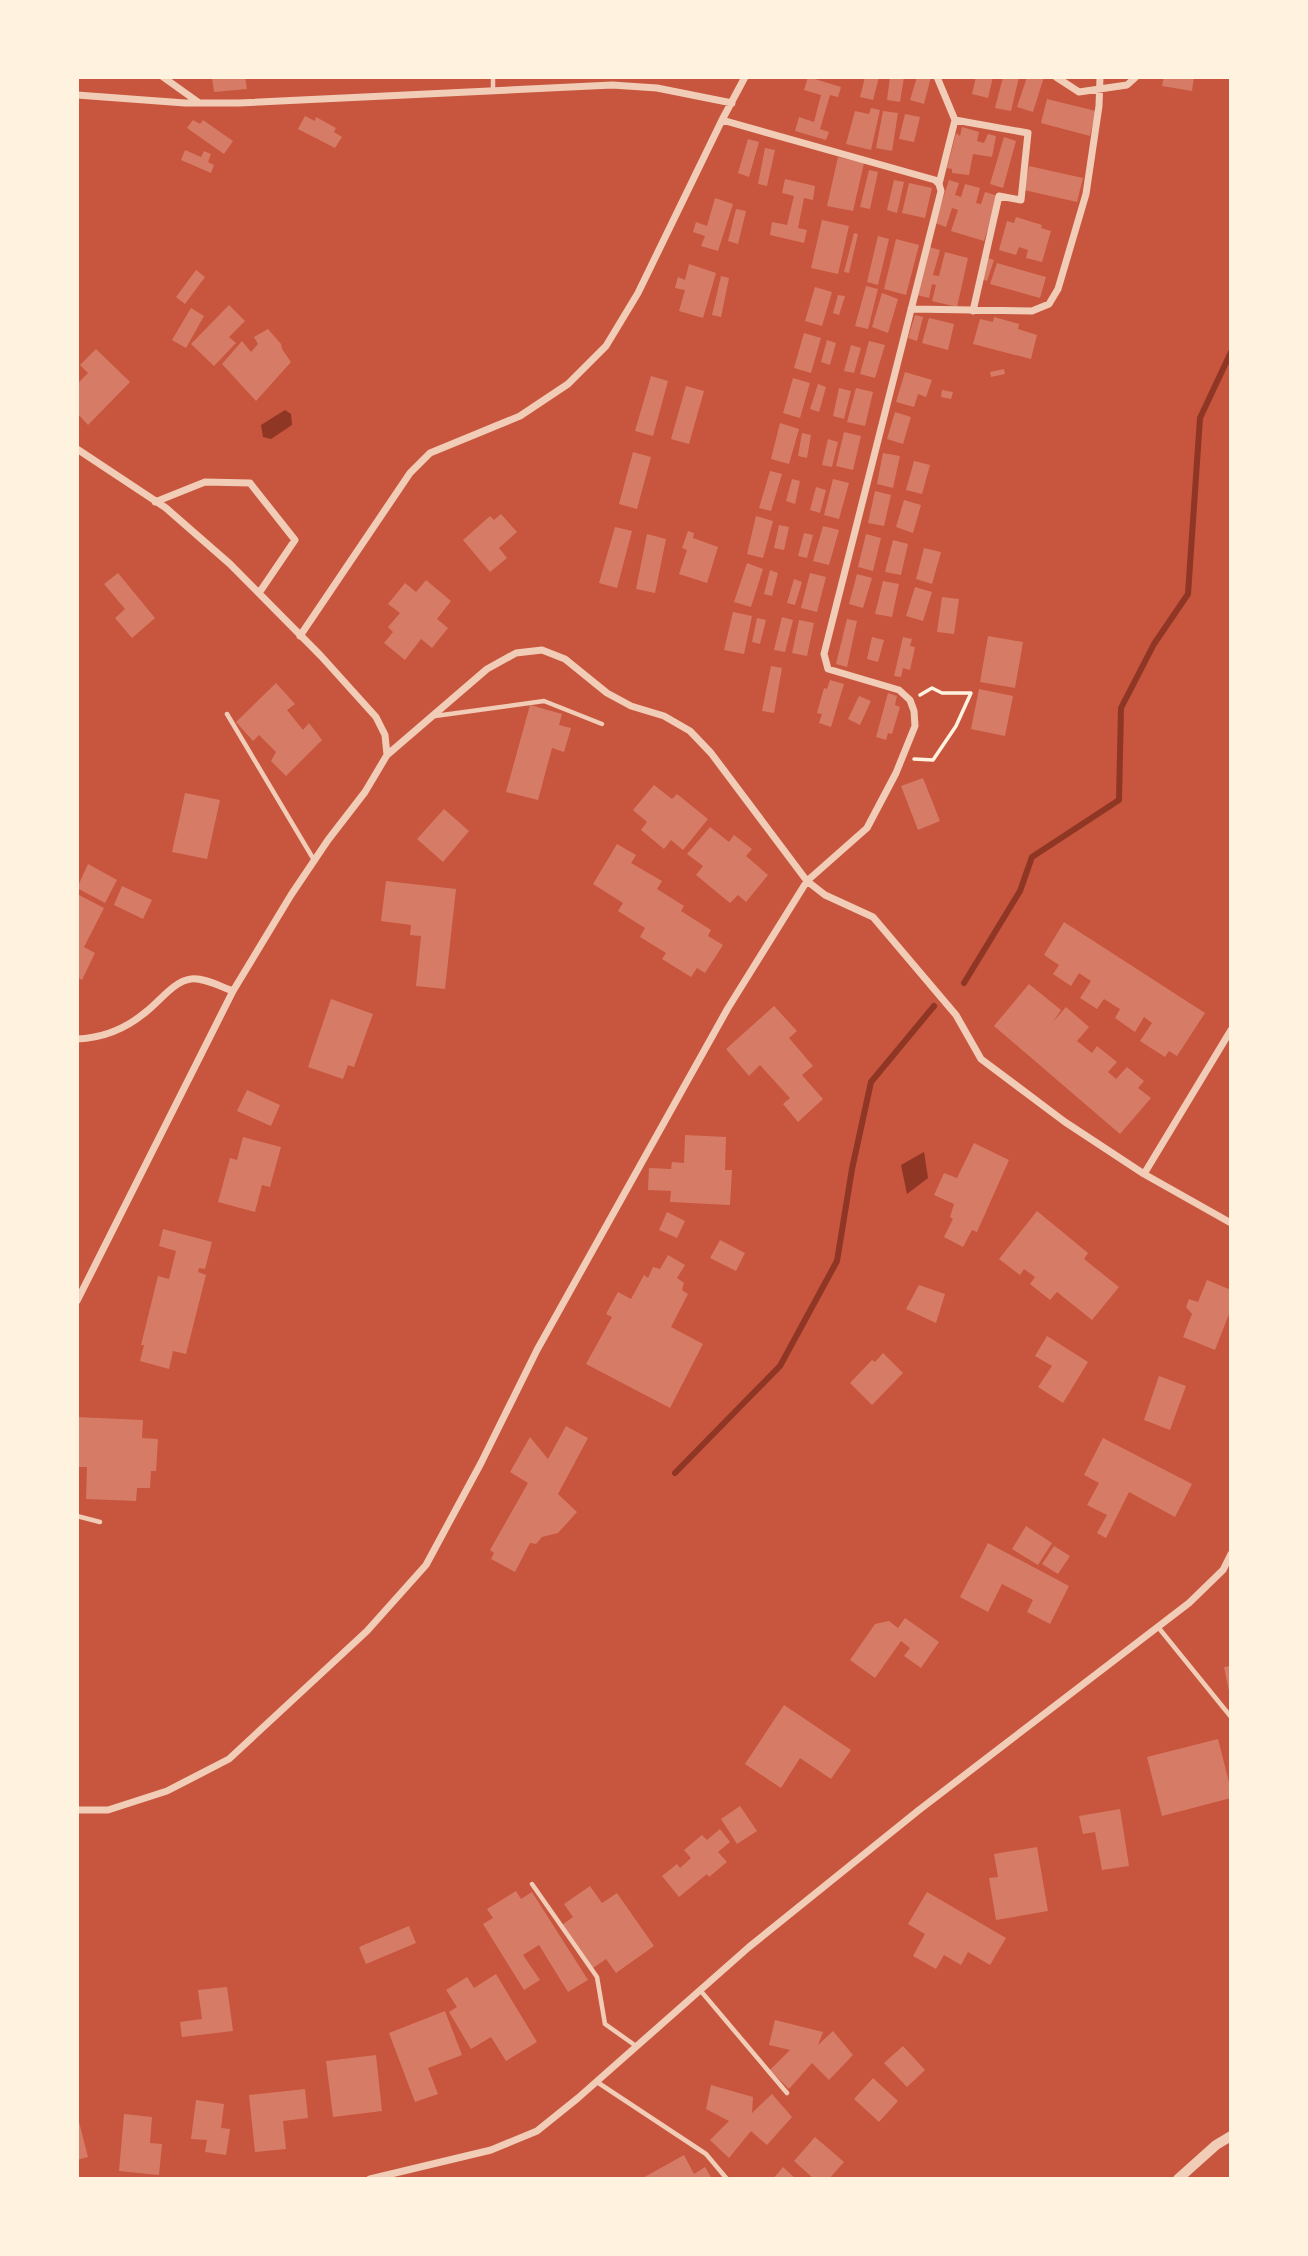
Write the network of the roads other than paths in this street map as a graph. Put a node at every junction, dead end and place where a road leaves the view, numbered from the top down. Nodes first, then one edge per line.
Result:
1 (163, 77) edge
2 (493, 77) edge
3 (745, 77) edge
4 (937, 77) edge
5 (1056, 77) edge
6 (1100, 77) edge
7 (1136, 77) edge
8 (1100, 89) junction
9 (493, 90) junction
10 (77, 95) edge
11 (198, 103) junction
12 (732, 103) junction
13 (722, 120) junction
14 (955, 120) junction
15 (939, 184) junction
16 (911, 309) junction
17 (974, 311) junction
18 (77, 449) edge
19 (155, 502) junction
20 (259, 593) junction
21 (300, 636) junction
22 (227, 714) dead end
23 (431, 716) junction
24 (602, 724) dead end
25 (387, 755) junction
26 (314, 861) junction
27 (807, 881) junction
28 (233, 991) junction
29 (1231, 1030) edge
30 (77, 1040) edge
31 (1144, 1174) junction
32 (1231, 1223) edge
33 (77, 1301) edge
34 (77, 1516) edge
35 (100, 1522) dead end
36 (1231, 1554) edge
37 (1158, 1627) junction
38 (1231, 1717) edge
39 (77, 1810) edge
40 (532, 1884) dead end
41 (700, 1990) junction
42 (637, 2046) junction
43 (597, 2082) junction
44 (787, 2093) dead end
45 (1231, 2136) edge
46 (370, 2179) edge
47 (727, 2179) edge
48 (1178, 2179) edge

1 - 11 street
2 - 9 lane
3 - 12 street
4 - 14 street
5 - 8 street
6 - 8 street
7 - 8 street
8 - 17 street
9 - 11 street
9 - 12 street
10 - 11 street
12 - 13 street
13 - 15 street
13 - 21 street
14 - 15 street
14 - 17 street
15 - 16 street
16 - 17 street
16 - 27 street
18 - 19 street
19 - 20 street
19 - 20 street
20 - 21 street
21 - 25 street
22 - 26 lane
23 - 24 lane
23 - 25 street
23 - 27 street
25 - 26 street
26 - 28 street
27 - 31 street
27 - 39 street
28 - 30 street
28 - 33 street
29 - 31 street
31 - 32 street
34 - 35 lane
36 - 37 street
37 - 38 lane
37 - 41 street
40 - 42 lane
41 - 42 street
41 - 44 lane
42 - 43 street
43 - 46 street
43 - 47 lane
45 - 48 street

